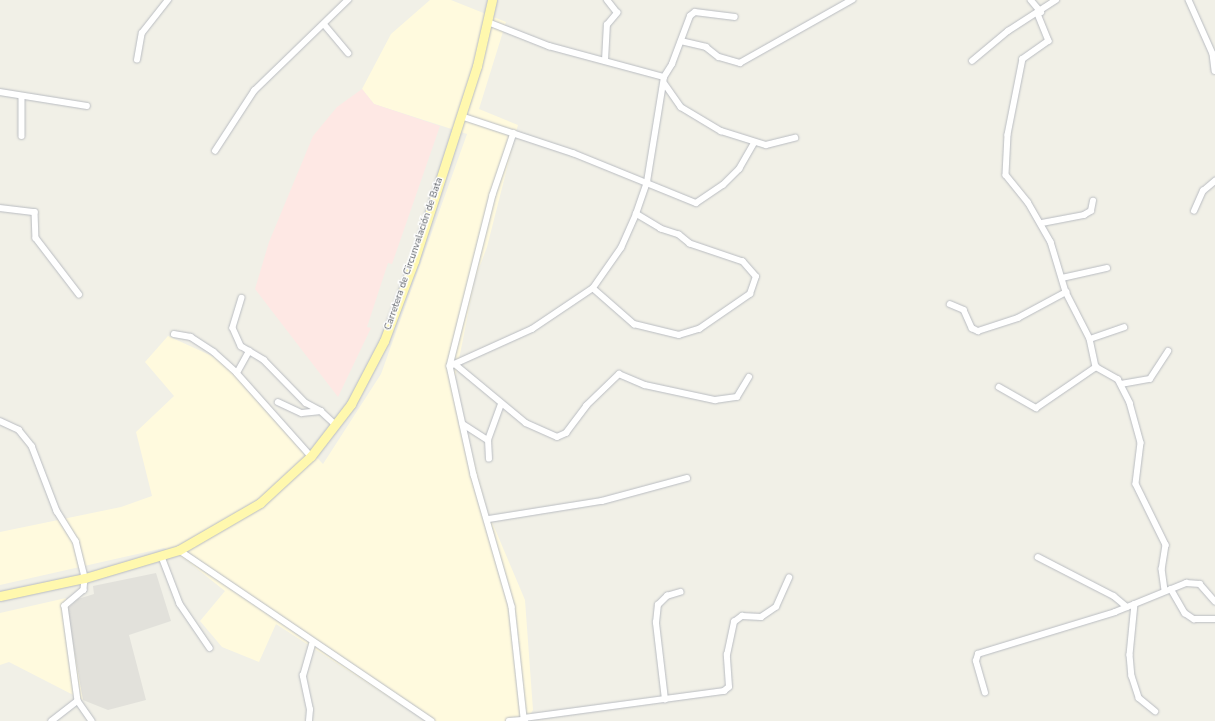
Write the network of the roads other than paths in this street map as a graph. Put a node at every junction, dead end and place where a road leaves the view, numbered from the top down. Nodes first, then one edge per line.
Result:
1 (168, 0) edge
2 (348, 0) edge
3 (492, 0) edge
4 (607, 0) edge
5 (852, 0) edge
6 (1031, 0) edge
7 (1056, 0) edge
8 (1189, 0) edge
9 (1039, 13) junction
10 (735, 17) dead end
11 (488, 22) junction
12 (324, 24) junction
13 (681, 41) junction
14 (348, 54) dead end
15 (137, 60) dead end
16 (605, 61) junction
17 (972, 61) dead end
18 (1215, 71) edge
19 (664, 79) junction
20 (0, 92) edge
21 (22, 97) junction
22 (87, 106) dead end
23 (461, 116) junction
24 (514, 133) junction
25 (22, 136) dead end
26 (795, 138) dead end
27 (754, 143) junction
28 (215, 151) dead end
29 (1215, 181) edge
30 (646, 182) junction
31 (1093, 201) dead end
32 (0, 208) edge
33 (1194, 211) dead end
34 (636, 214) junction
35 (1042, 224) junction
36 (1107, 268) dead end
37 (1062, 278) junction
38 (593, 288) junction
39 (1066, 292) junction
40 (79, 294) dead end
41 (242, 298) dead end
42 (950, 304) dead end
43 (1124, 327) dead end
44 (174, 334) dead end
45 (1090, 339) junction
46 (249, 351) junction
47 (1168, 351) dead end
48 (453, 365) junction
49 (1096, 366) junction
50 (237, 373) junction
51 (749, 377) dead end
52 (1121, 384) junction
53 (999, 387) dead end
54 (278, 402) dead end
55 (501, 405) junction
56 (321, 411) junction
57 (0, 421) edge
58 (463, 424) junction
59 (336, 425) junction
60 (488, 440) junction
61 (311, 456) junction
62 (489, 459) dead end
63 (687, 478) dead end
64 (489, 519) junction
65 (179, 550) junction
66 (1038, 557) dead end
67 (162, 558) junction
68 (85, 578) junction
69 (789, 578) dead end
70 (1171, 589) junction
71 (1165, 591) junction
72 (680, 592) dead end
73 (0, 596) edge
74 (1215, 601) edge
75 (1135, 604) junction
76 (1127, 607) junction
77 (1215, 619) edge
78 (312, 642) junction
79 (210, 648) dead end
80 (985, 693) dead end
81 (78, 700) junction
82 (665, 700) junction
83 (1155, 711) dead end
84 (525, 720) edge
85 (52, 721) edge
86 (92, 721) edge
87 (309, 721) edge
88 (432, 721) edge
89 (509, 721) edge

1 - 15 street
2 - 12 street
3 - 11 main road, Carretera de Circunvalación de Bata
4 - 16 street
5 - 13 street
6 - 9 street
7 - 9 street
8 - 18 street
9 - 17 street
9 - 35 street
10 - 13 street
11 - 16 street
11 - 23 main road, Carretera de Circunvalación de Bata
12 - 14 street
12 - 28 street
13 - 19 street
16 - 19 street
19 - 27 street
19 - 30 street
20 - 21 street
21 - 22 street
21 - 25 street
23 - 24 street
23 - 59 main road, Carretera de Circunvalación de Bata
24 - 30 street
24 - 48 street
26 - 27 street
27 - 30 street
29 - 33 street
30 - 34 street
31 - 35 street
32 - 40 street
34 - 38 street
34 - 38 street
35 - 37 street
36 - 37 street
37 - 39 street
38 - 48 street
39 - 42 street
39 - 45 street
41 - 46 street
43 - 45 street
44 - 50 street
45 - 49 street
46 - 50 street
46 - 56 street
47 - 52 street
48 - 55 street
48 - 58 street
49 - 52 street
49 - 53 street
50 - 61 street
51 - 55 street
52 - 71 street
54 - 56 street
55 - 60 street
56 - 59 street
57 - 68 street
58 - 60 street
58 - 64 street
59 - 61 main road, Carretera de Circunvalación de Bata
60 - 62 street
61 - 65 main road, Carretera de Circunvalación de Bata
63 - 64 street
64 - 84 street
65 - 67 main road, Carretera de Circunvalación de Bata
65 - 78 street
66 - 76 street
67 - 68 main road, Carretera de Circunvalación de Bata
67 - 79 street
68 - 73 main road, Carretera de Circunvalación de Bata
68 - 81 street
69 - 82 street
70 - 71 street
70 - 74 street
70 - 77 street
71 - 75 street
72 - 82 street
75 - 76 street
75 - 83 street
76 - 80 street
78 - 87 street
78 - 88 street
81 - 85 street
81 - 86 street
82 - 84 street
84 - 89 street

